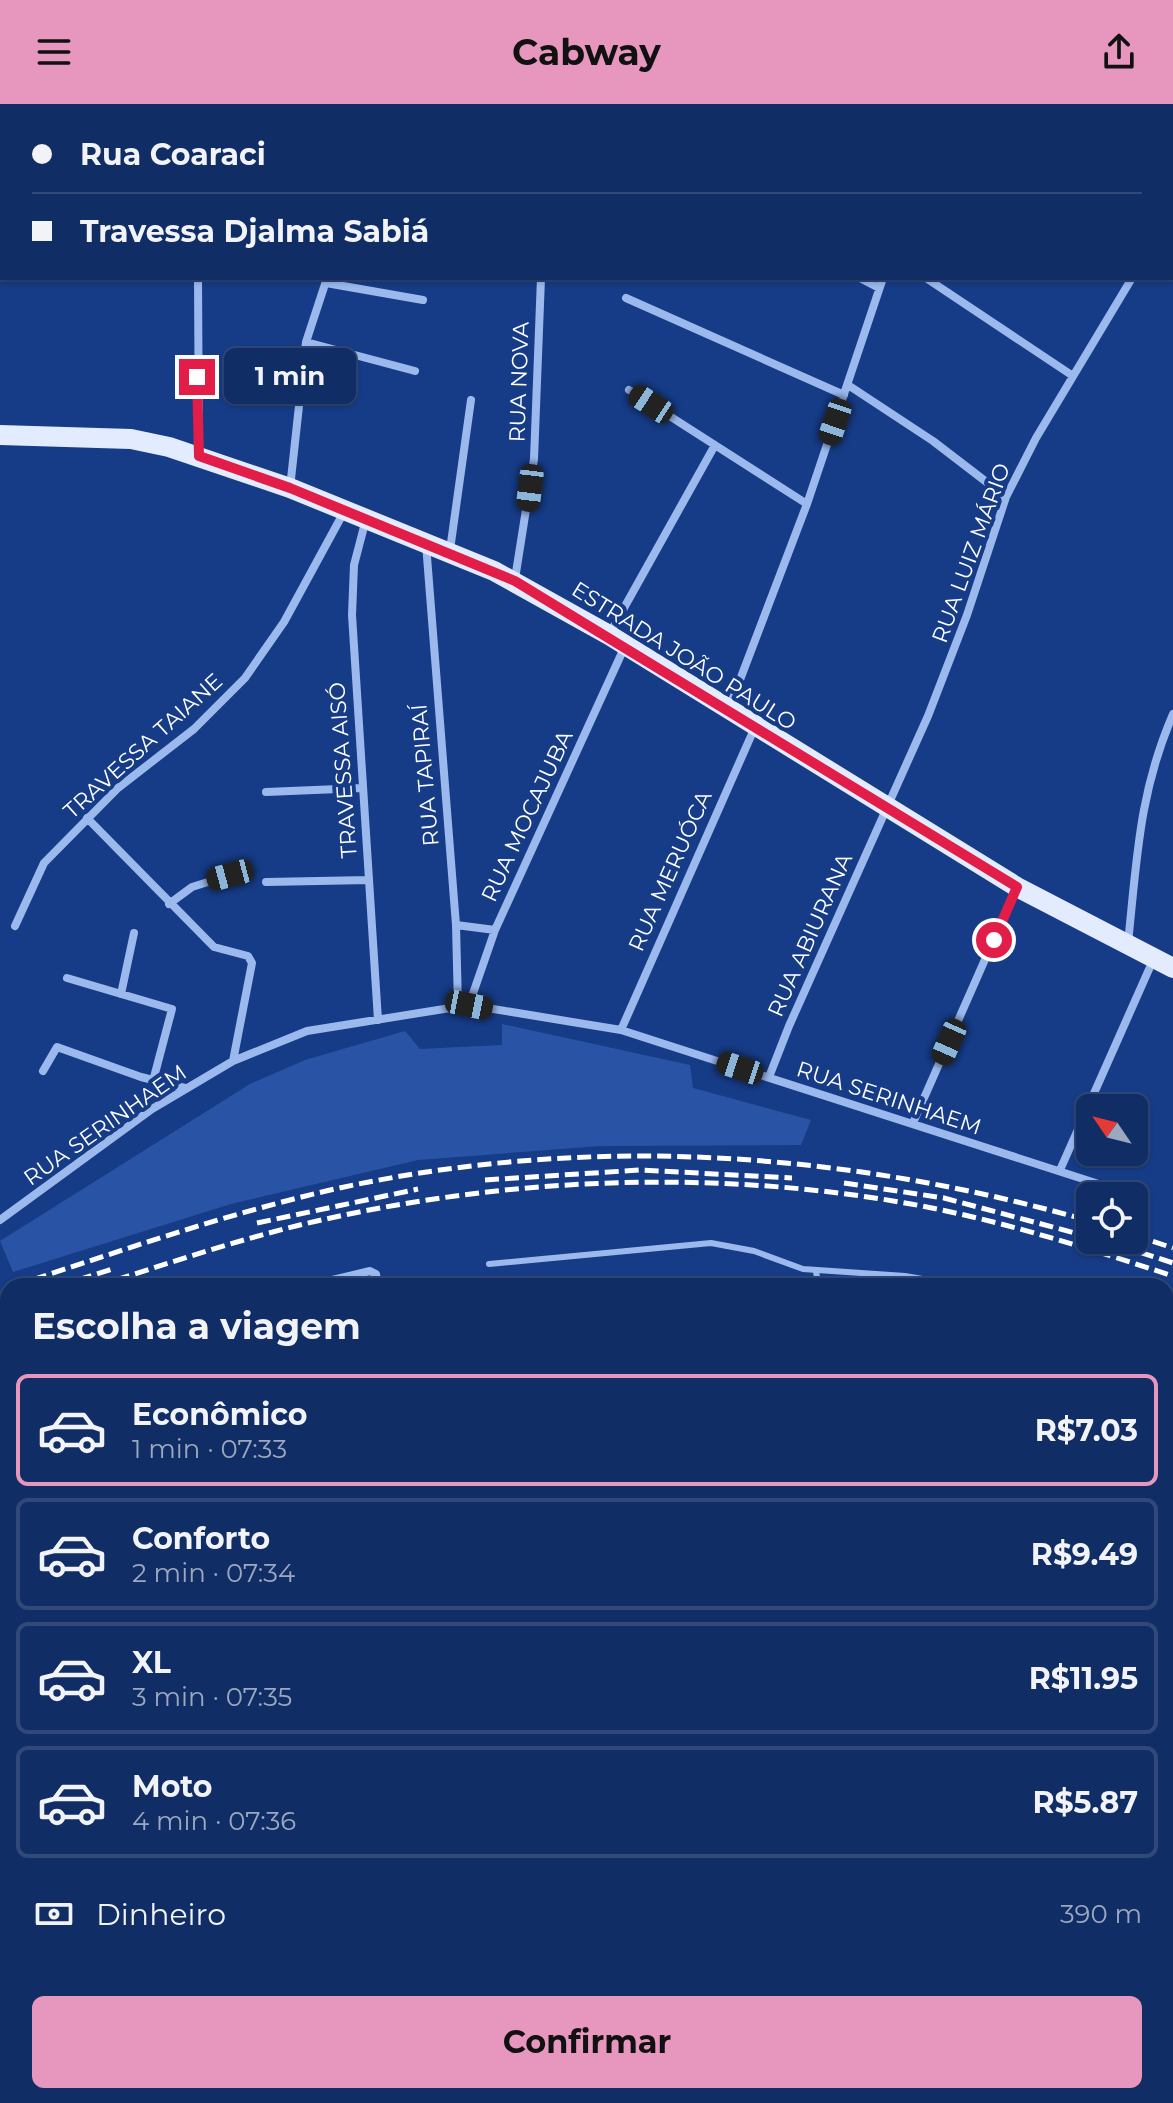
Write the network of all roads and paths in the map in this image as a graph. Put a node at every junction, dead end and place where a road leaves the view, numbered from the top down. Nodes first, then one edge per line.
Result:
1 (198, 280) edge
2 (326, 280) edge
3 (541, 280) edge
4 (864, 280) edge
5 (882, 280) edge
6 (1131, 280) edge
7 (944, 282) edge
8 (879, 288) junction
9 (626, 298) dead end
10 (423, 300) dead end
11 (306, 342) junction
12 (415, 371) dead end
13 (1073, 376) junction
14 (848, 385) junction
15 (629, 390) dead end
16 (844, 395) junction
17 (471, 400) dead end
18 (0, 435) edge
19 (715, 445) junction
20 (199, 456) junction
21 (290, 488) junction
22 (1006, 497) junction
23 (807, 504) junction
24 (345, 510) junction
25 (366, 518) junction
26 (426, 542) junction
27 (450, 552) junction
28 (515, 581) junction
29 (617, 640) junction
30 (728, 711) junction
31 (1173, 714) edge
32 (755, 727) junction
33 (363, 788) junction
34 (266, 792) dead end
35 (886, 808) junction
36 (87, 818) junction
37 (230, 875) dead end
38 (369, 880) junction
39 (266, 882) dead end
40 (1017, 887) junction
41 (169, 904) junction
42 (456, 925) junction
43 (15, 926) dead end
44 (495, 930) junction
45 (134, 933) dead end
46 (1128, 945) junction
47 (1154, 958) junction
48 (1173, 968) edge
49 (67, 978) dead end
50 (121, 994) junction
51 (469, 1005) junction
52 (458, 1006) junction
53 (378, 1020) junction
54 (621, 1030) junction
55 (233, 1061) junction
56 (43, 1071) dead end
57 (769, 1077) junction
58 (153, 1081) junction
59 (185, 1088) junction
60 (913, 1123) junction
61 (1060, 1170) junction
62 (1094, 1182) edge
63 (0, 1220) edge
64 (489, 1264) dead end
65 (816, 1272) junction
66 (341, 1278) edge
67 (376, 1278) edge
68 (817, 1278) edge
69 (910, 1278) edge

1 - 20 street
2 - 10 street
2 - 11 street
3 - 28 street, RUA NOVA
4 - 8 street
5 - 8 street
6 - 13 street, RUA LUIZ MÁRIO
7 - 13 street
8 - 14 street
9 - 16 street
11 - 12 street
11 - 21 street
13 - 22 street, RUA LUIZ MÁRIO
14 - 16 street
14 - 22 street
15 - 19 street
16 - 23 street
17 - 27 street
18 - 20 main road, ESTRADA JOÃO PAULO
19 - 23 street
19 - 29 street, RUA MOCAJUBA
20 - 21 main road, ESTRADA JOÃO PAULO
21 - 24 main road, ESTRADA JOÃO PAULO
22 - 35 street, RUA LUIZ MÁRIO
23 - 30 street
24 - 25 main road, ESTRADA JOÃO PAULO
24 - 36 street, TRAVESSA TAIANE
25 - 26 main road, ESTRADA JOÃO PAULO
25 - 33 street, TRAVESSA AISÓ
26 - 27 main road, ESTRADA JOÃO PAULO
26 - 42 street, RUA TAPIRAÍ
27 - 28 main road, ESTRADA JOÃO PAULO
28 - 29 main road, ESTRADA JOÃO PAULO
29 - 30 main road, ESTRADA JOÃO PAULO
29 - 44 street, RUA MOCAJUBA
30 - 32 main road, ESTRADA JOÃO PAULO
31 - 46 street
32 - 35 main road, ESTRADA JOÃO PAULO
32 - 54 street, RUA MERUÓCA
33 - 34 street
33 - 38 street, TRAVESSA AISÓ
35 - 40 main road, ESTRADA JOÃO PAULO
35 - 57 street, RUA ABIURANA
36 - 41 street
36 - 43 street, TRAVESSA TAIANE
37 - 41 street
38 - 39 street
38 - 53 street, TRAVESSA AISÓ
40 - 46 main road, ESTRADA JOÃO PAULO
40 - 60 street
41 - 55 street
42 - 44 street
42 - 52 street, RUA TAPIRAÍ
44 - 51 street, RUA MOCAJUBA
45 - 50 street
46 - 47 main road, ESTRADA JOÃO PAULO
47 - 48 main road, ESTRADA JOÃO PAULO
47 - 61 street
49 - 50 street
50 - 58 street
51 - 52 street, RUA SERINHAEM
51 - 54 street, RUA SERINHAEM
52 - 53 street, RUA SERINHAEM
53 - 55 street, RUA SERINHAEM
54 - 57 street, RUA SERINHAEM
55 - 59 street, RUA SERINHAEM
56 - 58 street
57 - 60 street, RUA SERINHAEM
58 - 59 street
59 - 63 street, RUA SERINHAEM
60 - 61 street, RUA SERINHAEM
61 - 62 street, RUA SERINHAEM
64 - 65 lane
65 - 68 lane
65 - 69 lane
66 - 67 street

